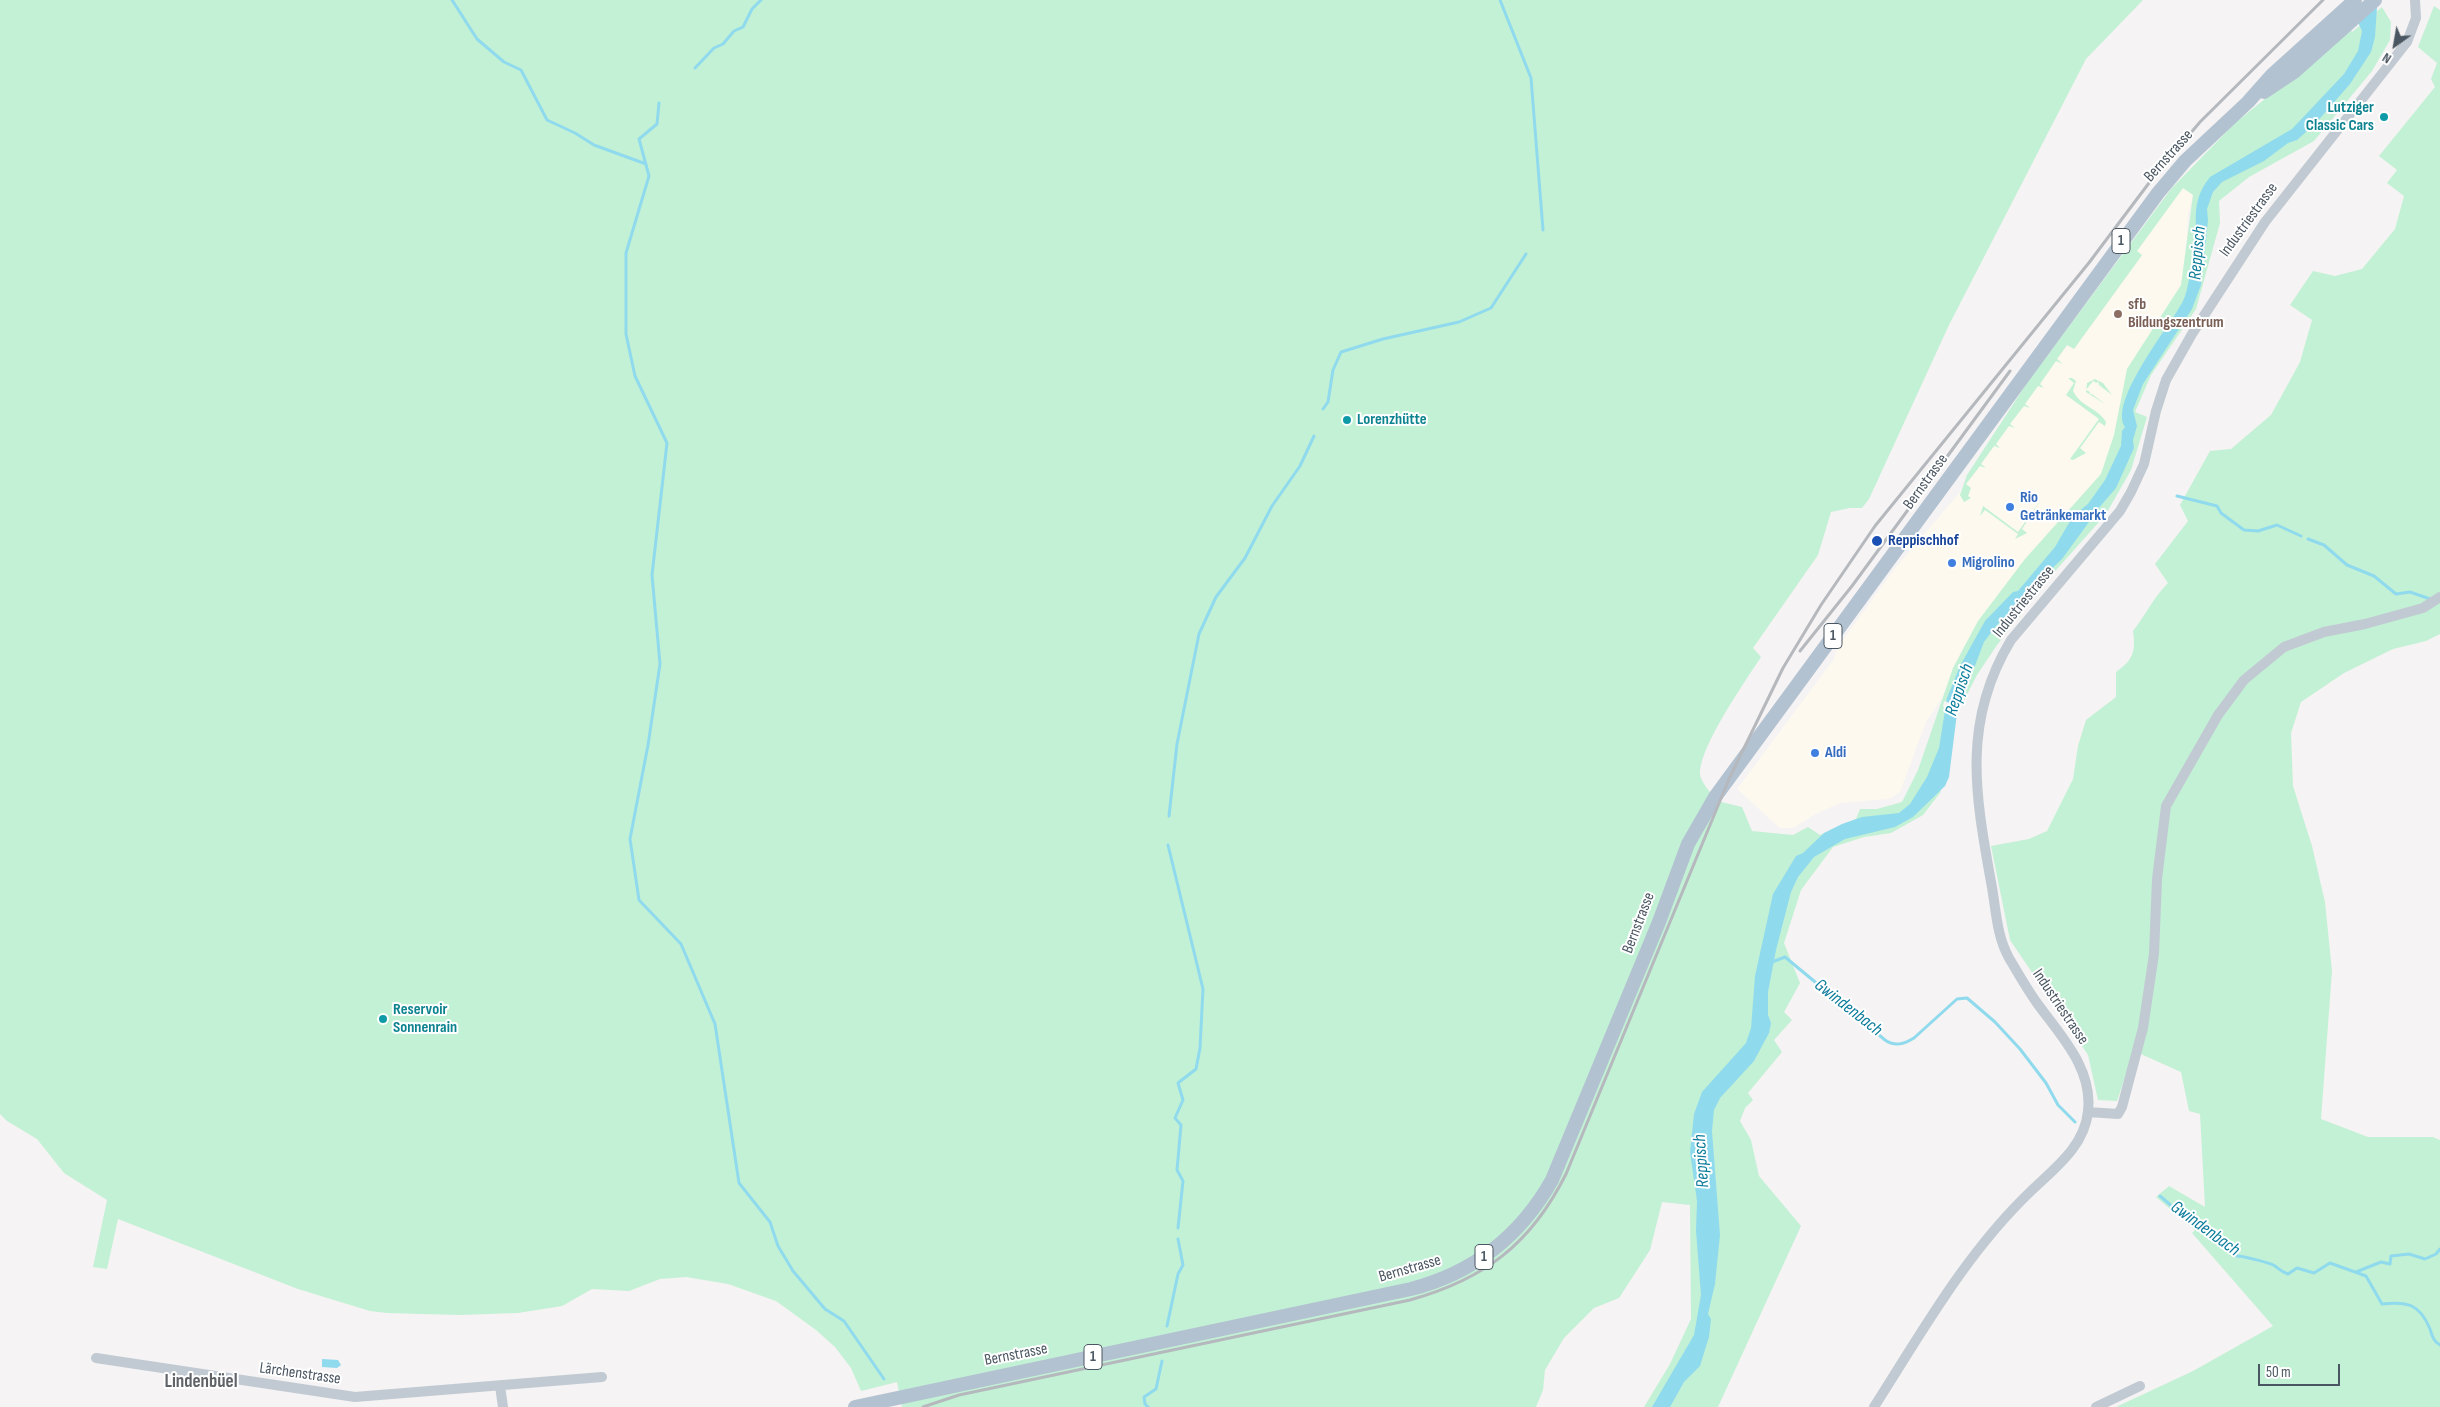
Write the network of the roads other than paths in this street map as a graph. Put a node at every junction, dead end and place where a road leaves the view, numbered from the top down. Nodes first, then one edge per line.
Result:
1 (2355, 0) edge
2 (2374, 0) edge
3 (2415, 0) edge
4 (2346, 17) junction
5 (2440, 597) edge
6 (2088, 1112) junction
7 (96, 1358) dead end
8 (602, 1377) dead end
9 (500, 1386) junction
10 (2140, 1386) dead end
11 (354, 1402) edge
12 (889, 1403) edge
13 (503, 1407) edge
14 (855, 1407) edge
15 (1874, 1407) edge
16 (2096, 1407) edge

1 - 4 main road, Bernstrasse / 1
2 - 4 main road, Bernstrasse / 1
3 - 6 street, Industriestrasse
4 - 12 main road, Bernstrasse / 1
5 - 6 street
6 - 15 street, Industriestrasse
7 - 11 street, Lärchenstrasse
8 - 9 street, Lärchenstrasse
9 - 11 street, Lärchenstrasse
9 - 13 street
10 - 16 street
12 - 14 main road, Bernstrasse / 1

